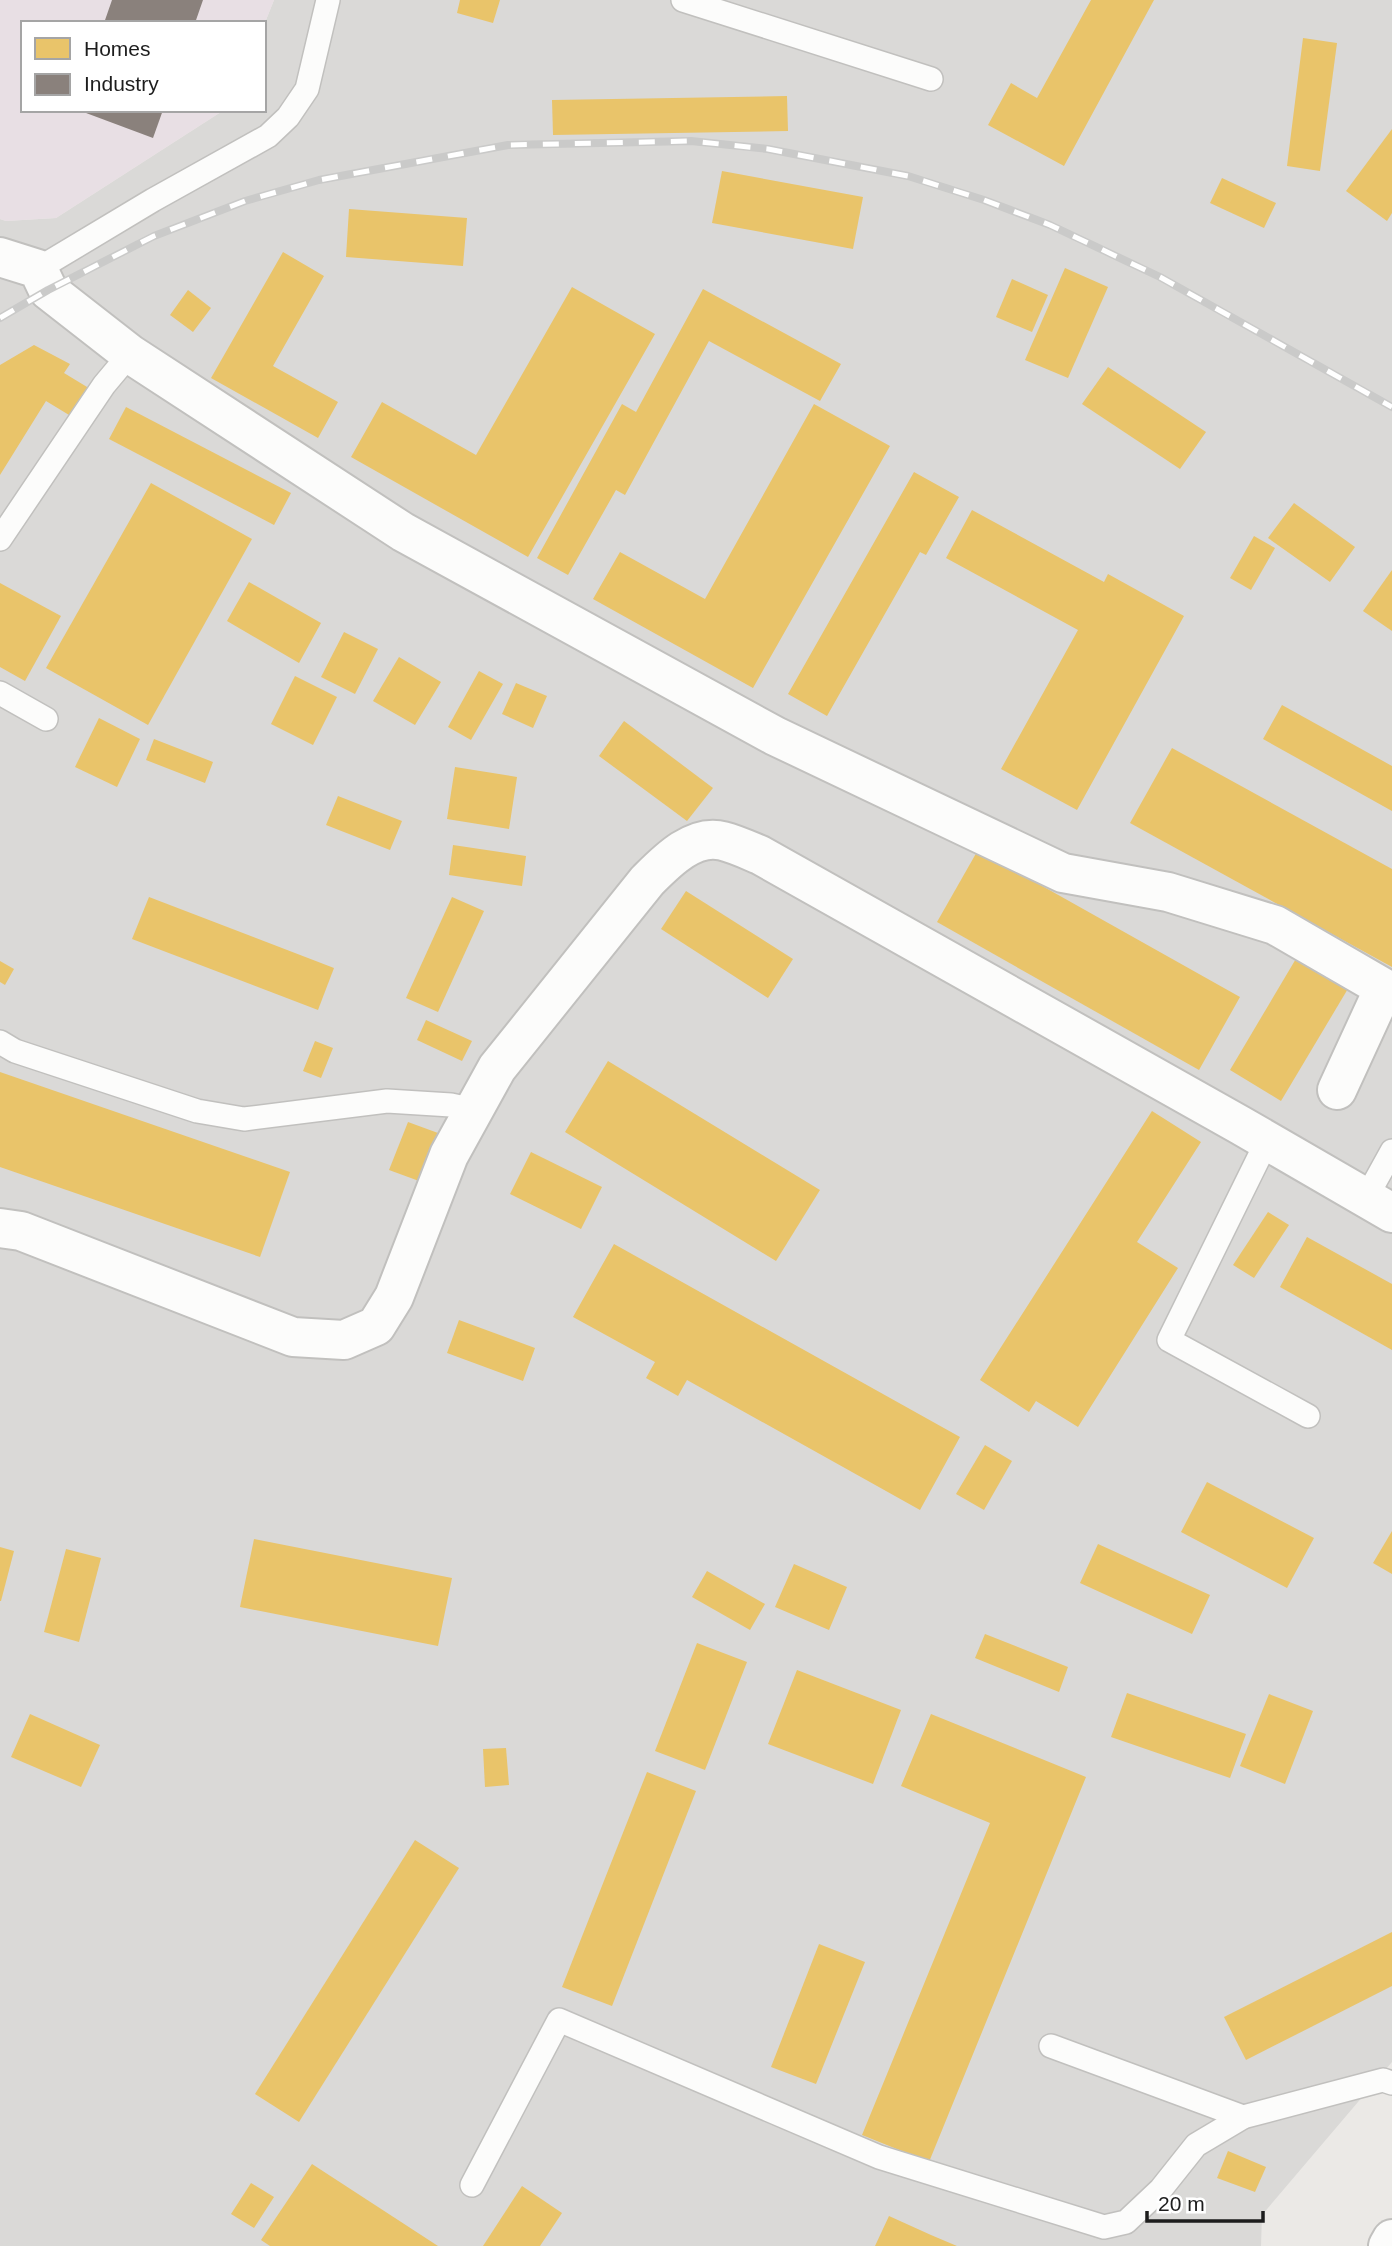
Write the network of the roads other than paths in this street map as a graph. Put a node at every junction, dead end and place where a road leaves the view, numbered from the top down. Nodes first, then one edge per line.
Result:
1 (328, 0) edge
2 (683, 0) edge
3 (931, 79) dead end
4 (0, 257) edge
5 (38, 269) junction
6 (130, 354) junction
7 (0, 539) edge
8 (0, 693) edge
9 (46, 719) dead end
10 (0, 1042) edge
11 (1336, 1090) dead end
12 (474, 1110) junction
13 (1268, 1141) junction
14 (1392, 1151) edge
15 (1379, 1205) edge
16 (0, 1228) edge
17 (1308, 1416) dead end
18 (1051, 2046) dead end
19 (1392, 2083) edge
20 (1243, 2117) junction
21 (472, 2185) dead end
22 (1392, 2239) edge
23 (1388, 2246) edge

1 - 5 lane
2 - 3 lane
4 - 5 street
5 - 6 street
6 - 7 lane
6 - 11 street
8 - 9 lane
10 - 12 lane
12 - 13 street
12 - 16 street
13 - 15 street
13 - 17 lane
14 - 15 lane
18 - 20 lane
19 - 20 lane
20 - 21 lane
22 - 23 street

